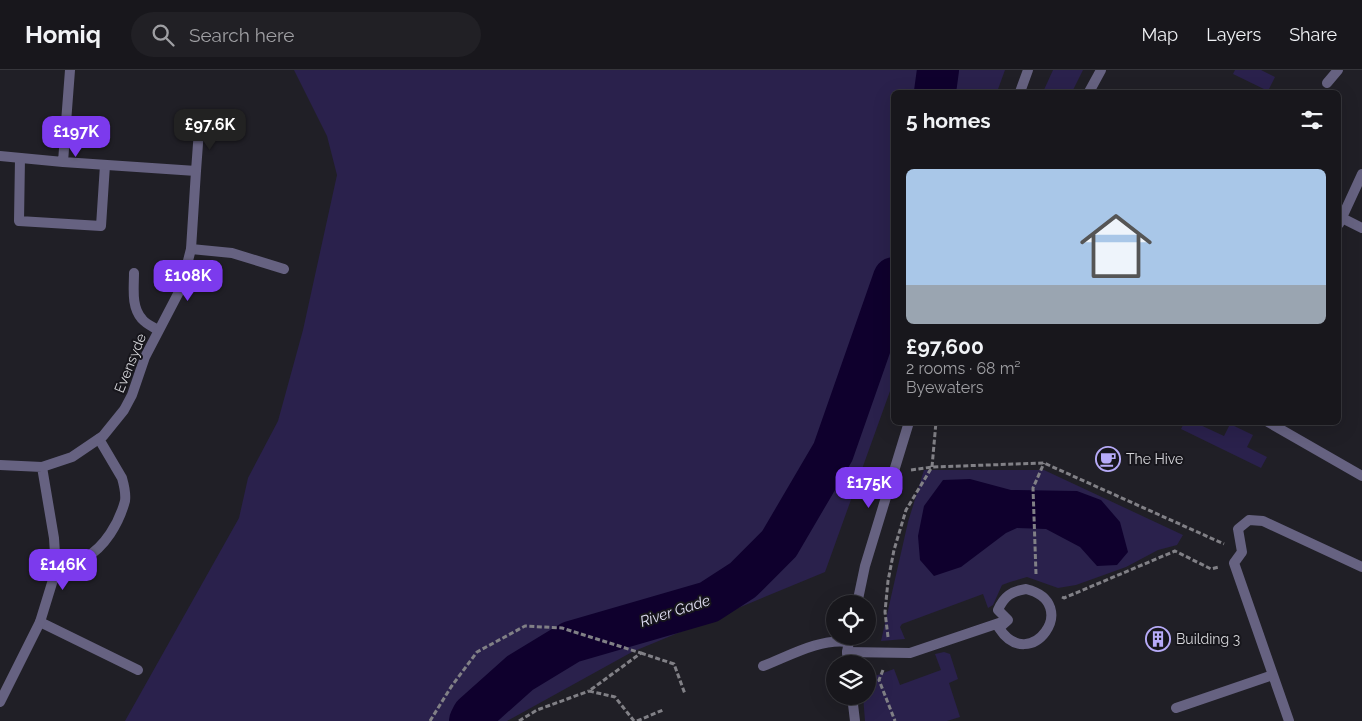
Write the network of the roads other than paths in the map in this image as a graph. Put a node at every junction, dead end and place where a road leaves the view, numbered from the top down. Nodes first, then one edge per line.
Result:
1 (70, 70) edge
2 (1028, 70) edge
3 (1101, 70) edge
4 (1338, 70) edge
5 (1327, 83) dead end
6 (1021, 90) edge
7 (1090, 90) edge
8 (199, 130) dead end
9 (0, 156) edge
10 (20, 158) junction
11 (63, 162) junction
12 (106, 165) junction
13 (196, 171) junction
14 (1362, 174) edge
15 (1341, 219) edge
16 (1341, 221) edge
17 (1362, 228) edge
18 (191, 250) junction
19 (284, 269) dead end
20 (134, 273) dead end
21 (158, 330) junction
22 (908, 425) edge
23 (1273, 425) edge
24 (99, 439) junction
25 (0, 465) edge
26 (42, 467) junction
27 (1362, 476) edge
28 (1362, 567) edge
29 (56, 570) junction
30 (859, 595) edge
31 (1008, 620) junction
32 (40, 622) junction
33 (826, 644) edge
34 (857, 645) edge
35 (762, 666) dead end
36 (138, 670) dead end
37 (1273, 675) junction
38 (0, 702) edge
39 (853, 705) edge
40 (1176, 708) dead end
41 (855, 721) edge
42 (1289, 721) edge

1 - 11 street
2 - 6 street
3 - 7 street
4 - 5 street
8 - 13 street, Evensyde
9 - 10 street
10 - 11 street
10 - 12 street
11 - 12 street
12 - 13 street
13 - 18 street, Evensyde
14 - 15 street
16 - 17 street
18 - 19 street
18 - 21 street, Evensyde
20 - 21 street
21 - 24 street, Evensyde
22 - 30 street
23 - 27 street
24 - 26 street, Evensyde
24 - 29 street
25 - 26 street, Evensyde
26 - 29 street
28 - 37 street
29 - 32 street
31 - 31 street
31 - 34 street
32 - 36 street
32 - 38 street
33 - 35 street
37 - 40 street
37 - 42 street
39 - 41 street

